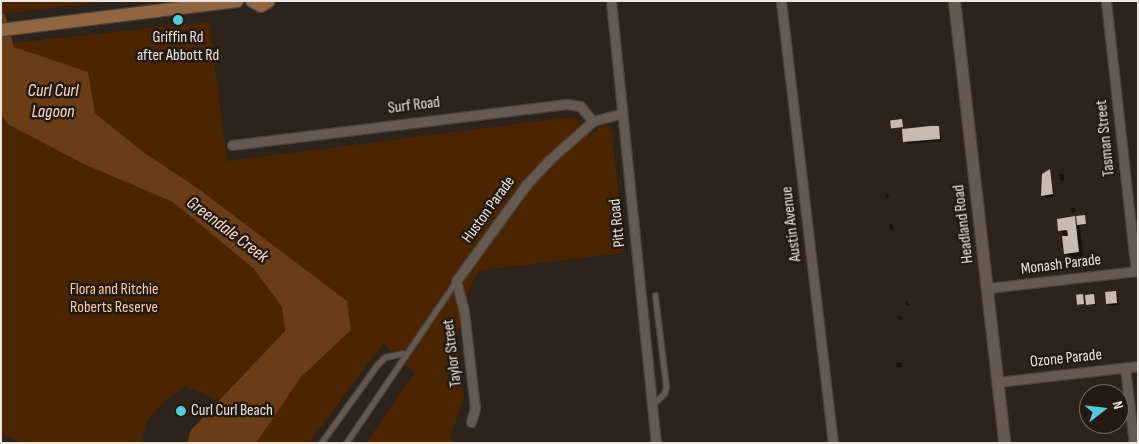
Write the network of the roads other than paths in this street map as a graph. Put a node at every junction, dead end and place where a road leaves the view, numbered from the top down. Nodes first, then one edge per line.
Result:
1 (237, 1) edge
2 (252, 1) edge
3 (270, 1) edge
4 (611, 1) edge
5 (781, 1) edge
6 (954, 1) edge
7 (1106, 1) edge
8 (6, 29) edge
9 (622, 113) junction
10 (593, 121) junction
11 (232, 145) dead end
12 (1137, 271) edge
13 (456, 281) junction
14 (988, 288) junction
15 (655, 296) dead end
16 (404, 353) junction
17 (1138, 366) edge
18 (1125, 368) junction
19 (997, 382) junction
20 (651, 405) junction
21 (472, 422) dead end
22 (321, 443) edge
23 (346, 443) edge
24 (656, 443) edge
25 (833, 443) edge
26 (1004, 443) edge
27 (1134, 443) edge

1 - 8 main road
2 - 3 main road
4 - 9 street, Pitt Road
5 - 25 street, Austin Avenue
6 - 14 street, Headland Road
7 - 12 street, Tasman Street
9 - 10 street, Huston Parade
9 - 20 street, Pitt Road
10 - 11 street, Surf Road
10 - 13 street, Huston Parade
12 - 14 street, Monash Parade
13 - 16 lane, Huston Parade
13 - 21 street, Taylor Street
14 - 19 street, Headland Road
15 - 20 lane
16 - 22 lane
16 - 23 lane, Huston Parade
17 - 18 street, Ozone Parade
18 - 19 street, Ozone Parade
18 - 27 street
19 - 26 street, Headland Road
20 - 24 street, Pitt Road

